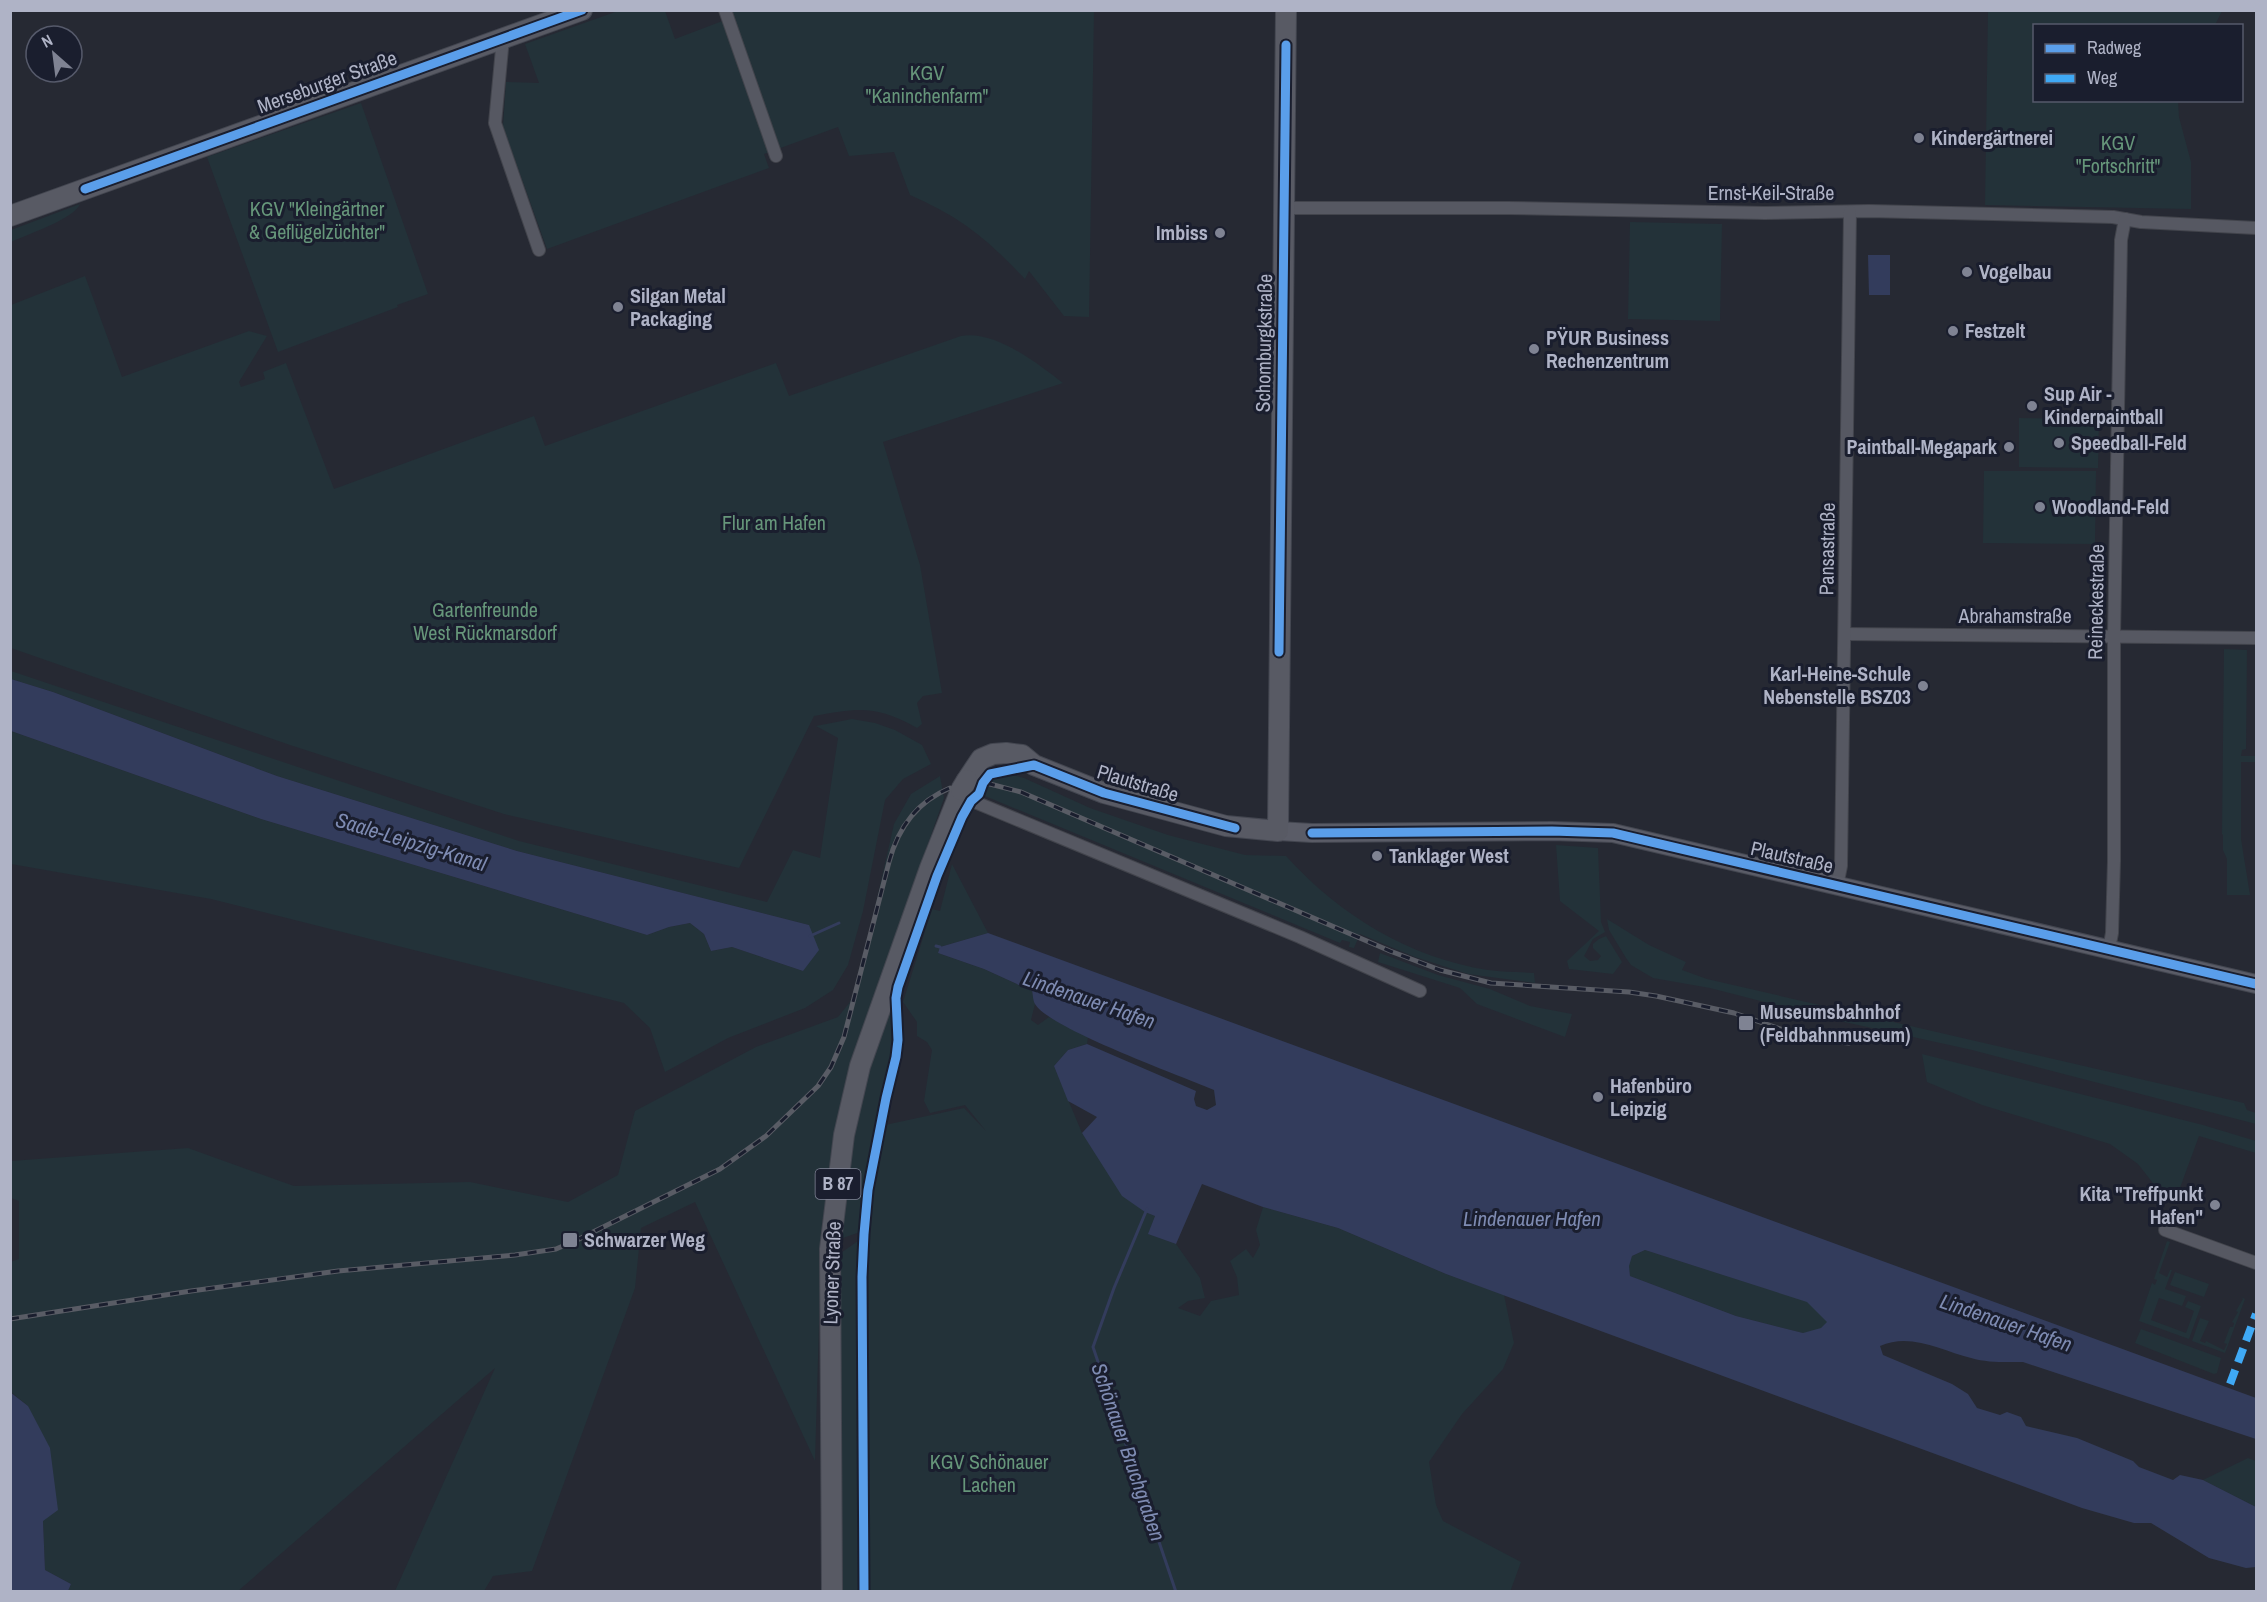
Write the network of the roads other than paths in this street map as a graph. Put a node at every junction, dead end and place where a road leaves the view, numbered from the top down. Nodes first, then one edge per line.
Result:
1 (582, 10) edge
2 (724, 10) edge
3 (1286, 10) edge
4 (503, 38) junction
5 (776, 156) dead end
6 (1284, 208) junction
7 (1850, 212) junction
8 (10, 216) edge
9 (2125, 219) junction
10 (2256, 228) edge
11 (539, 250) dead end
12 (1845, 634) junction
13 (2114, 636) junction
14 (2256, 638) edge
15 (964, 785) junction
16 (1278, 831) junction
17 (1837, 886) junction
18 (2109, 949) junction
19 (2256, 984) edge
20 (1419, 991) dead end
21 (2165, 1230) dead end
22 (2256, 1263) edge
23 (832, 1592) edge

1 - 4 main road, Merseburger Straße
2 - 5 street
3 - 6 main road, Schomburgkstraße
4 - 8 main road, Merseburger Straße
4 - 11 street
6 - 7 street, Ernst-Keil-Straße
6 - 16 main road, Schomburgkstraße
7 - 9 street, Ernst-Keil-Straße
7 - 12 street, Pansastraße
9 - 10 street, Ernst-Keil-Straße
9 - 13 street, Reineckestraße
12 - 13 street, Abrahamstraße
12 - 17 street, Pansastraße
13 - 14 street, Abrahamstraße
13 - 18 street, Reineckestraße
15 - 16 main road, Plautstraße / B 87
15 - 20 street
15 - 23 main road, Lyoner Straße / B 87
16 - 17 main road, Plautstraße
17 - 18 main road, Plautstraße
18 - 19 main road, Plautstraße
21 - 22 street

